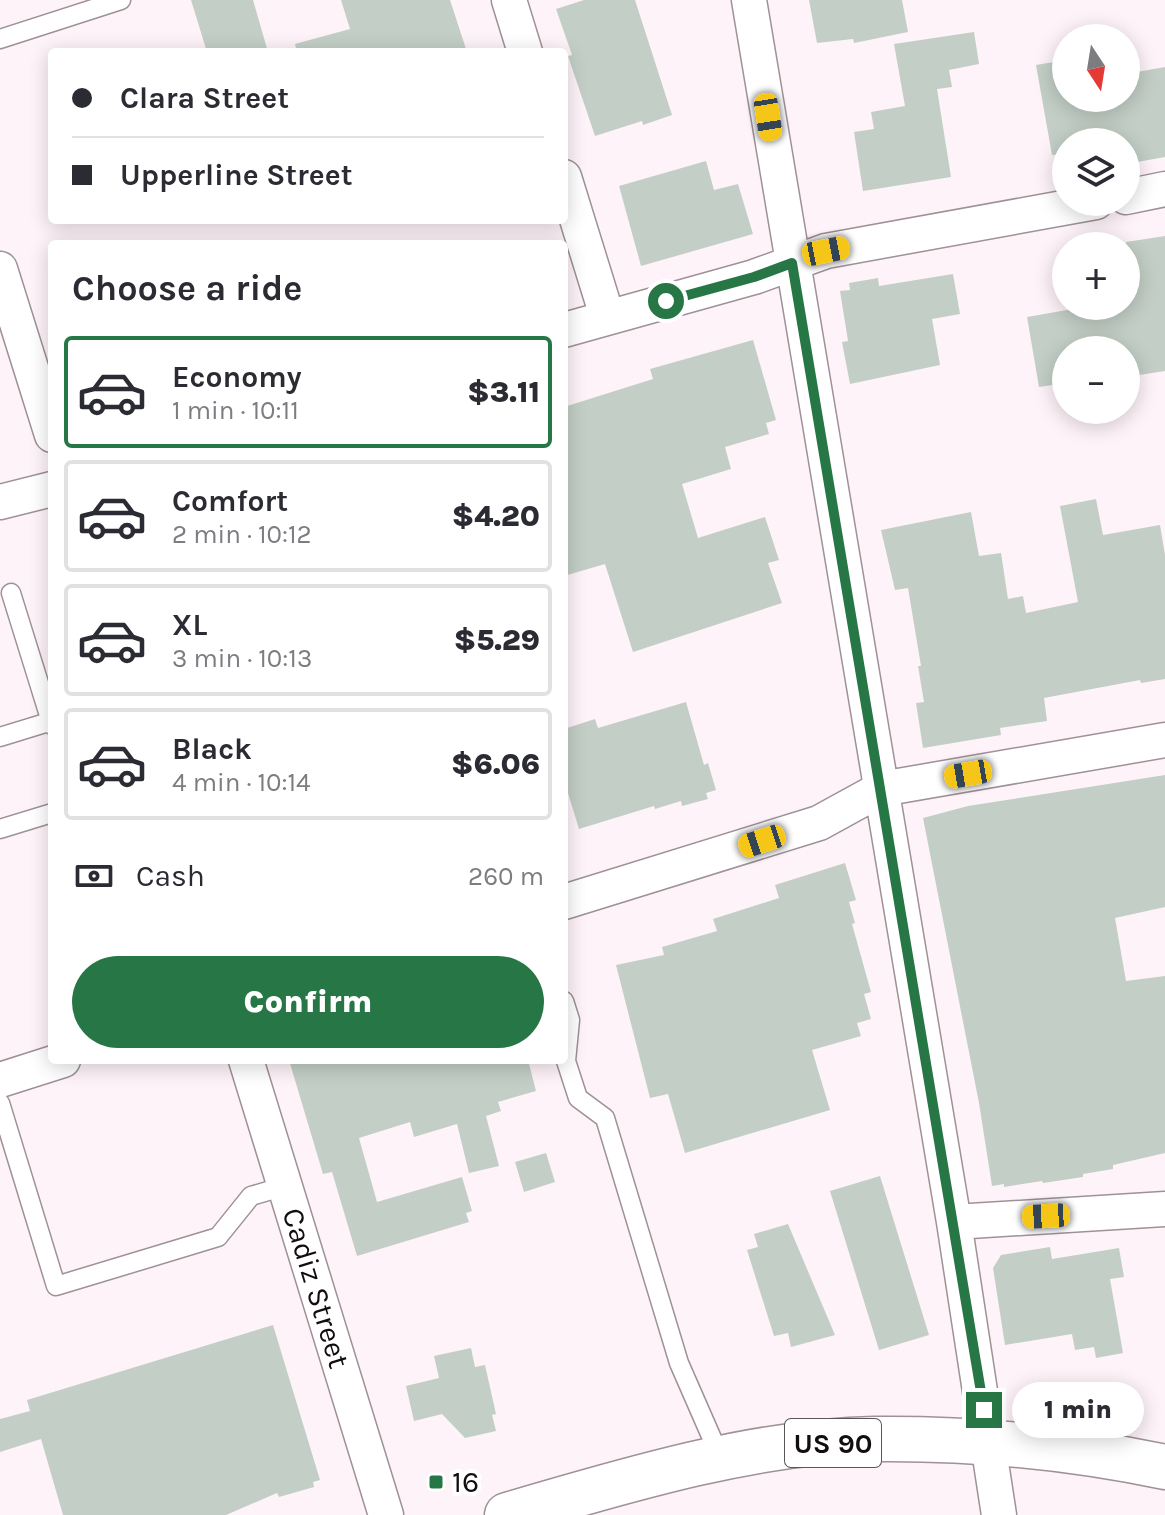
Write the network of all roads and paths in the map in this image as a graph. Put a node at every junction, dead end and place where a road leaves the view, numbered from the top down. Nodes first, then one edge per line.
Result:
1 (121, 0) edge
2 (509, 0) edge
3 (749, 0) edge
4 (0, 39) edge
5 (524, 48) edge
6 (1165, 189) edge
7 (568, 190) edge
8 (1140, 194) edge
9 (1052, 210) edge
10 (792, 263) junction
11 (0, 269) edge
12 (607, 316) junction
13 (568, 329) edge
14 (48, 422) edge
15 (48, 490) edge
16 (0, 502) edge
17 (11, 593) dead end
18 (48, 709) edge
19 (48, 723) edge
20 (0, 737) edge
21 (1165, 740) edge
22 (881, 789) junction
23 (48, 814) edge
24 (0, 829) edge
25 (568, 901) edge
26 (568, 1014) edge
27 (568, 1040) edge
28 (50, 1064) edge
29 (247, 1064) edge
30 (567, 1064) edge
31 (0, 1080) edge
32 (0, 1103) edge
33 (285, 1186) junction
34 (1165, 1209) edge
35 (954, 1222) junction
36 (989, 1441) junction
37 (721, 1459) junction
38 (1165, 1467) edge
39 (386, 1515) edge
40 (507, 1515) edge
41 (999, 1515) edge

1 - 4 lane
2 - 5 street
3 - 10 street
6 - 8 street
7 - 12 street
9 - 10 street
10 - 12 street
10 - 22 street
11 - 14 street
12 - 13 street
15 - 16 street
17 - 18 lane
19 - 20 lane
21 - 22 street
22 - 25 street
22 - 35 street
23 - 24 lane
26 - 27 lane
28 - 31 street
29 - 33 street, Cadiz Street
30 - 37 lane
32 - 33 lane
33 - 39 street, Cadiz Street
34 - 35 street
35 - 36 street
36 - 37 main road, US 90
36 - 38 main road, US 90
36 - 41 street
37 - 40 main road, US 90

